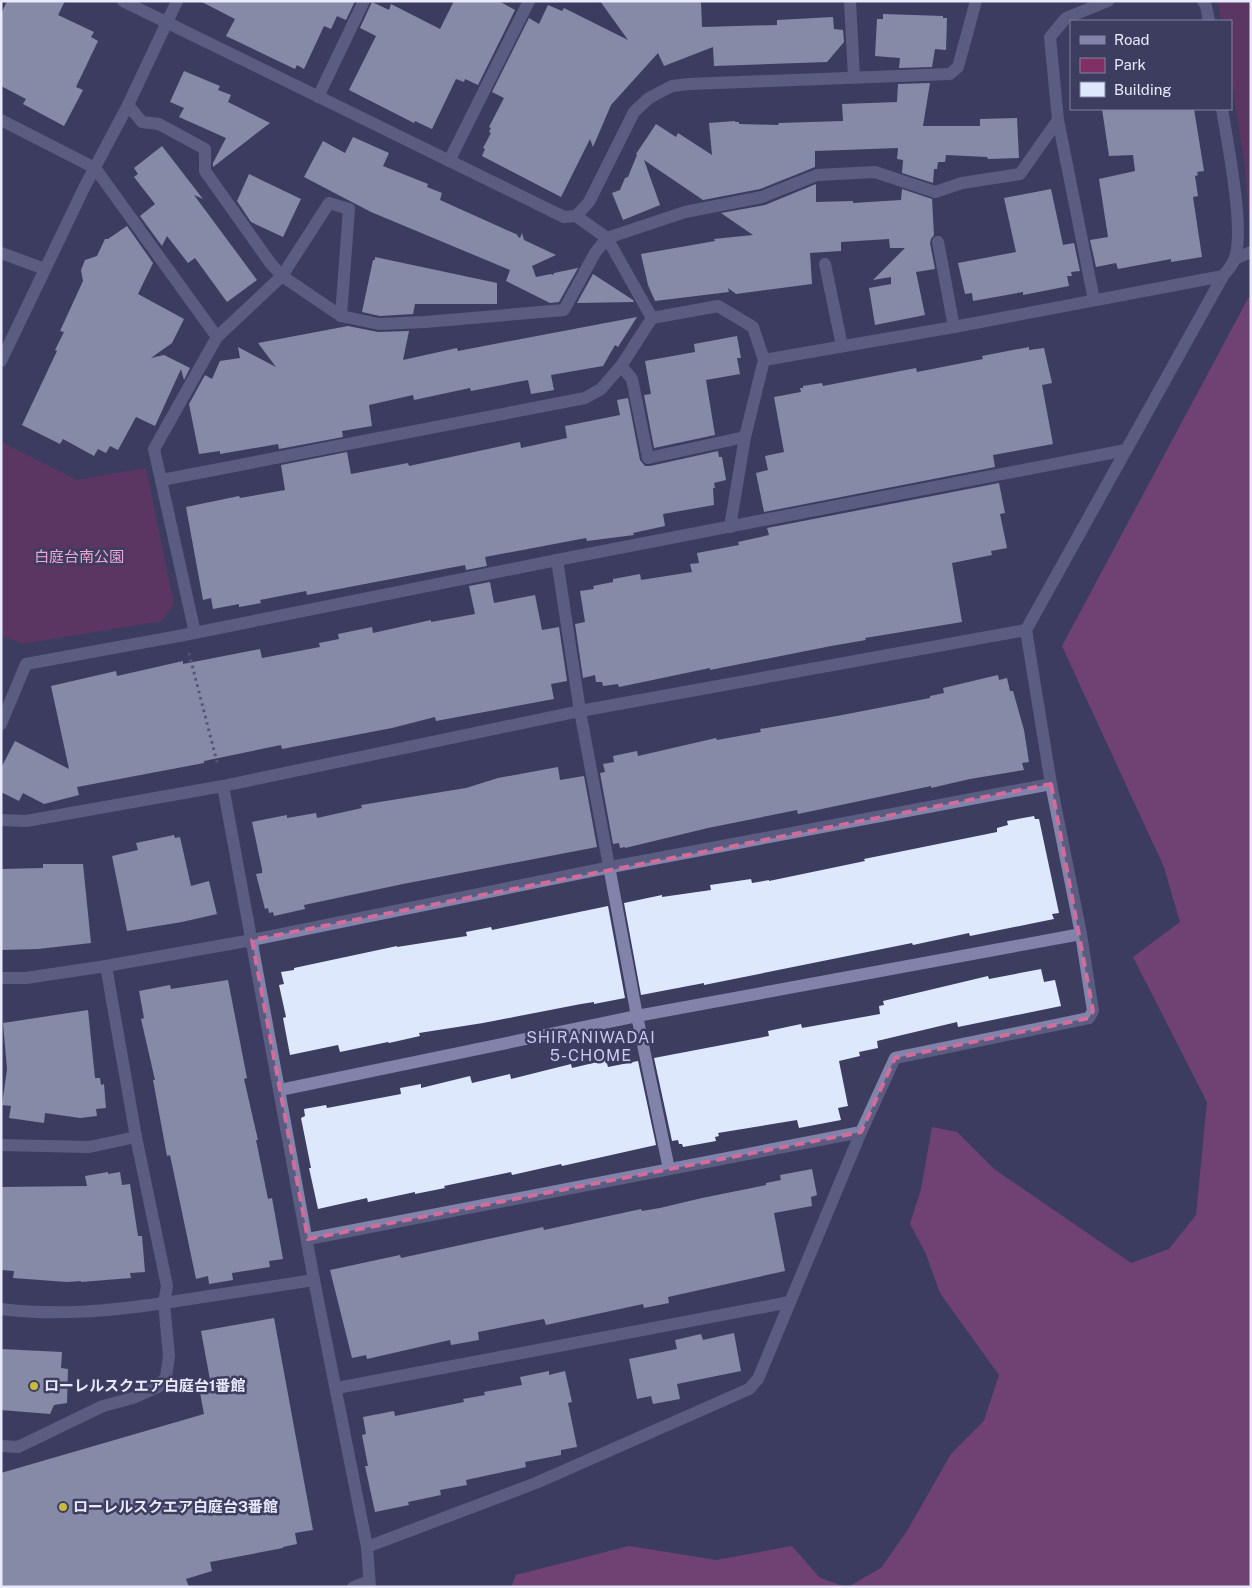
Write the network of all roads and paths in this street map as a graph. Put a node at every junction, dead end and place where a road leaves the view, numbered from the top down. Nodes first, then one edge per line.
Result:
1 (123, 1) edge
2 (177, 1) edge
3 (364, 1) edge
4 (528, 1) edge
5 (850, 1) edge
6 (976, 1) edge
7 (1108, 1) edge
8 (1203, 1) edge
9 (1209, 20) edge
10 (167, 23) junction
11 (854, 77) junction
12 (318, 97) junction
13 (128, 105) junction
14 (1222, 110) edge
15 (1, 120) edge
16 (1058, 120) junction
17 (449, 161) junction
18 (95, 168) junction
19 (576, 216) junction
20 (607, 238) junction
21 (938, 242) dead end
22 (1, 252) edge
23 (1251, 252) edge
24 (1235, 260) junction
25 (825, 264) dead end
26 (45, 269) junction
27 (282, 276) junction
28 (1224, 276) junction
29 (1094, 300) junction
30 (340, 316) junction
31 (652, 318) junction
32 (954, 327) junction
33 (217, 337) junction
34 (842, 346) junction
35 (764, 360) junction
36 (1, 361) edge
37 (621, 366) junction
38 (746, 437) junction
39 (1126, 450) junction
40 (162, 480) junction
41 (730, 528) junction
42 (557, 560) junction
43 (1026, 630) junction
44 (190, 634) junction
45 (580, 711) junction
46 (1, 724) edge
47 (1051, 784) junction
48 (223, 786) junction
49 (1, 820) edge
50 (611, 867) junction
51 (1081, 934) junction
52 (252, 940) junction
53 (106, 966) junction
54 (1, 978) edge
55 (638, 1016) junction
56 (280, 1090) junction
57 (861, 1132) junction
58 (136, 1137) junction
59 (1, 1145) edge
60 (669, 1169) junction
61 (308, 1239) junction
62 (314, 1280) junction
63 (164, 1302) junction
64 (790, 1302) junction
65 (1, 1309) edge
66 (337, 1388) junction
67 (1, 1446) edge
68 (367, 1547) junction
69 (370, 1584) edge
70 (353, 1587) edge

1 - 10 street
2 - 10 street
3 - 12 street
4 - 17 street
5 - 11 street
6 - 11 street
7 - 16 street
8 - 9 street
10 - 12 street
10 - 13 street
11 - 19 street
12 - 17 street
13 - 18 street
13 - 27 street
14 - 24 street
15 - 18 street
16 - 20 street
16 - 29 street
17 - 19 street
18 - 26 street
18 - 33 street
19 - 20 street
20 - 30 street
20 - 31 street
21 - 32 street
22 - 26 street
23 - 24 street
24 - 28 street
25 - 34 street
26 - 36 street
27 - 30 street
27 - 30 street
27 - 33 street
28 - 29 street
28 - 39 street
29 - 32 street
31 - 35 street
31 - 37 street
32 - 34 street
33 - 40 street
34 - 35 street
35 - 38 street
37 - 38 street
37 - 40 street
38 - 41 street
39 - 41 street
39 - 43 street
40 - 44 street
41 - 42 street
42 - 44 street
42 - 45 street
43 - 45 street
43 - 47 street
44 - 46 street
44 - 48 path
45 - 48 street
45 - 50 street
47 - 50 street
47 - 51 street
48 - 49 street
48 - 52 street
50 - 52 street
50 - 55 street
51 - 55 street
51 - 57 street
52 - 53 street
52 - 56 street
53 - 54 street
53 - 58 street
55 - 56 street
55 - 60 street
56 - 61 street
57 - 60 street
57 - 64 street
58 - 59 street
58 - 63 street
60 - 61 street
61 - 62 street
62 - 63 street
62 - 66 street
63 - 65 street
63 - 67 street
64 - 66 street
64 - 68 street
66 - 68 street
68 - 69 street
69 - 70 street

